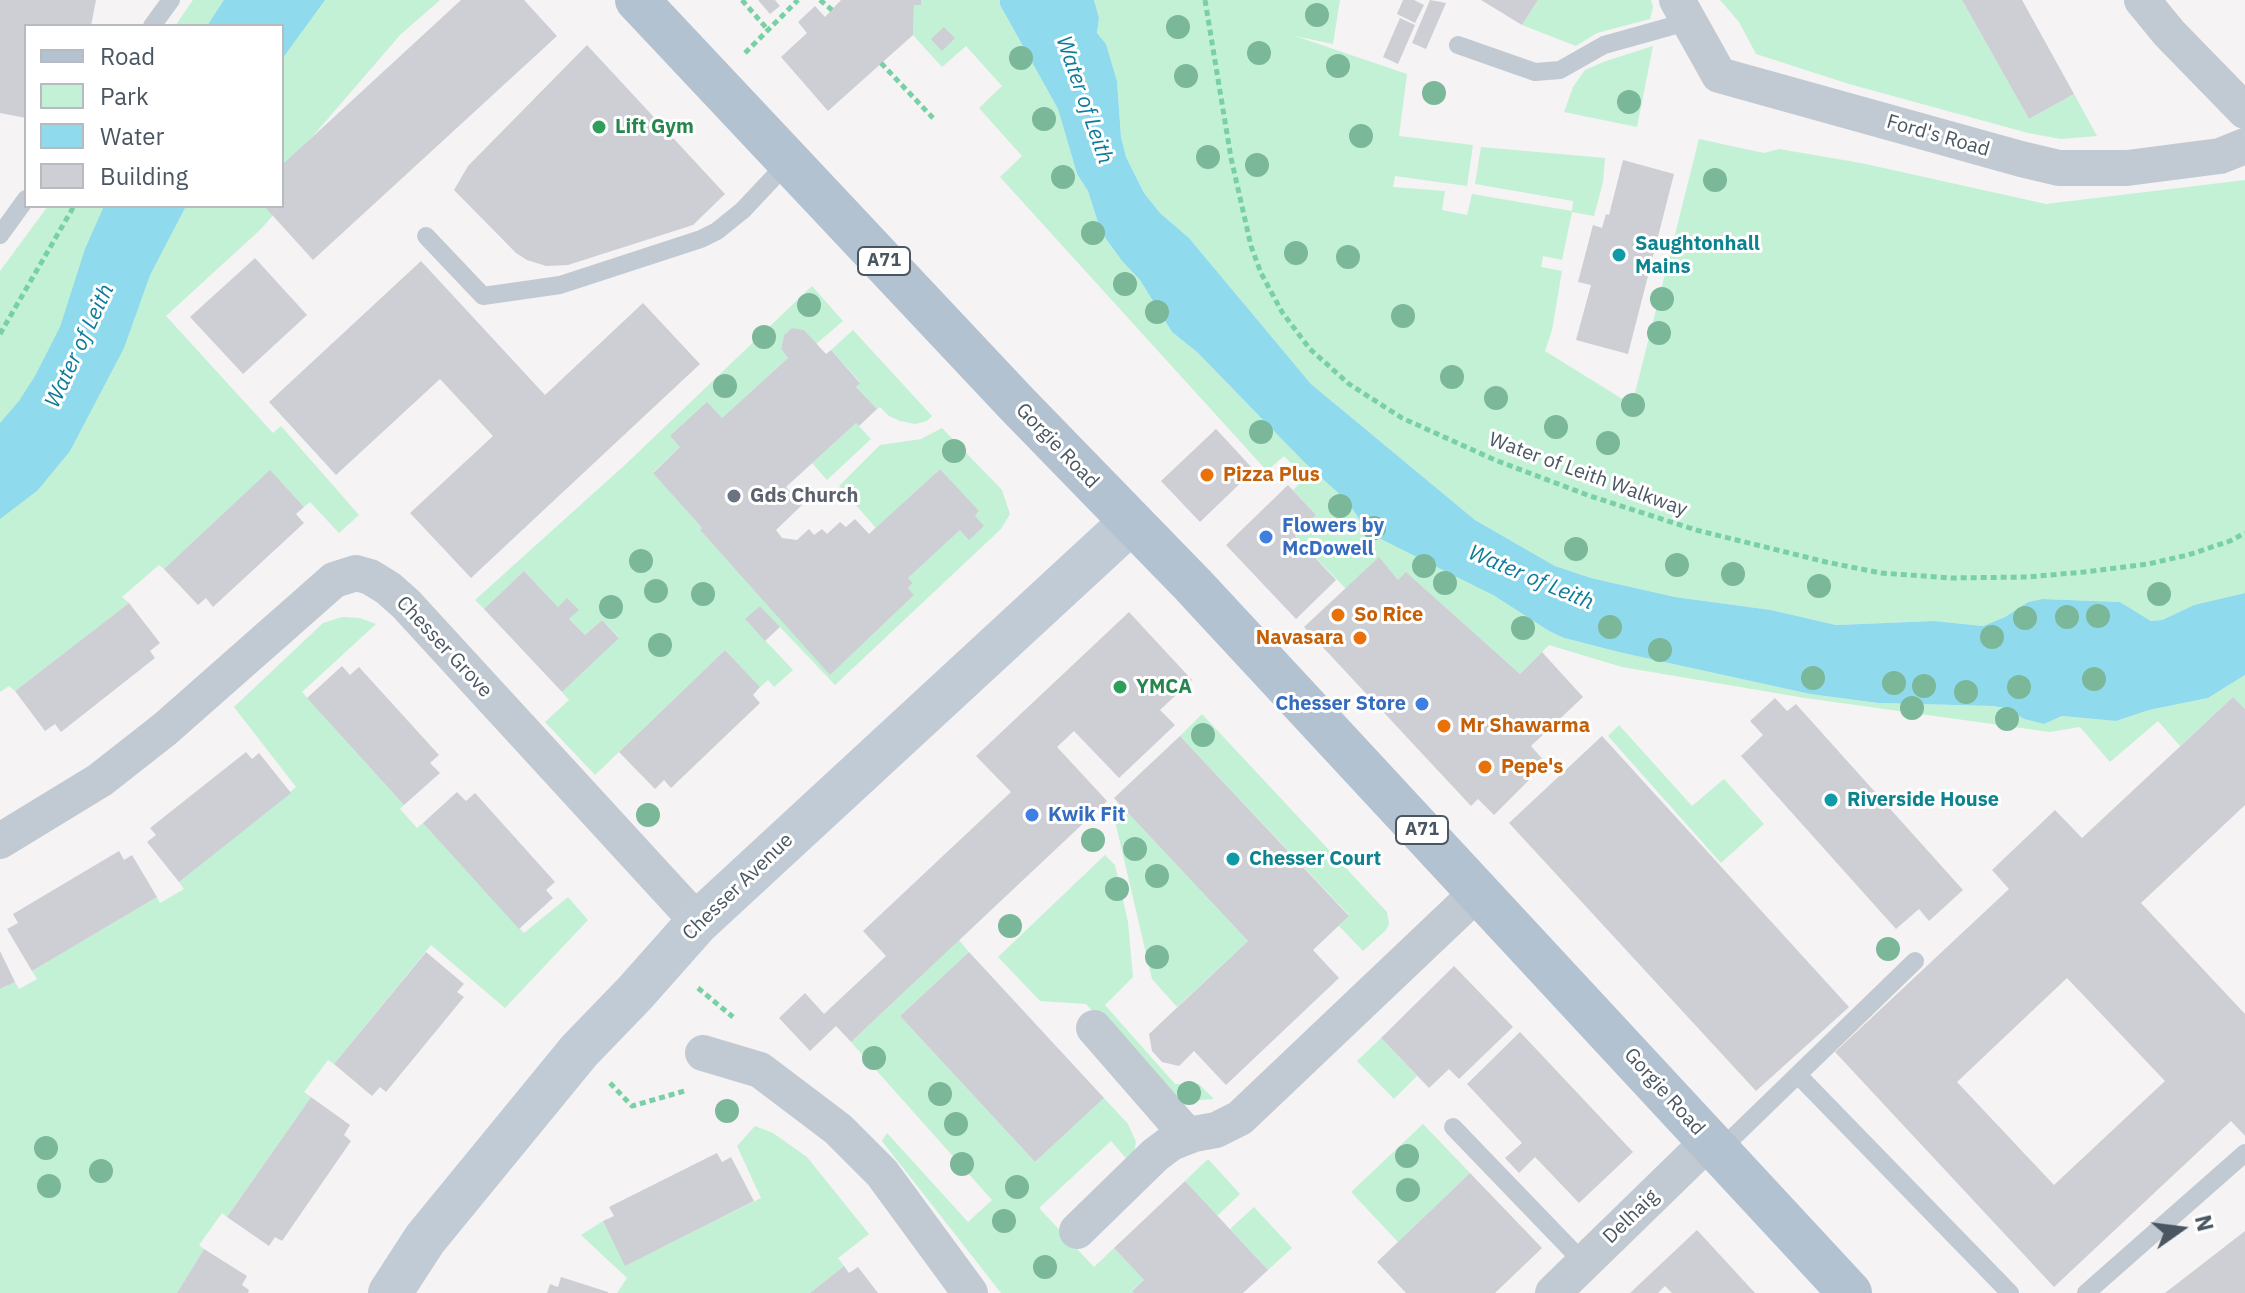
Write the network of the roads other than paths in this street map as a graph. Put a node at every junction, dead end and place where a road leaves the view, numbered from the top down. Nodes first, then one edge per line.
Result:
1 (171, 0) edge
2 (637, 0) edge
3 (2142, 0) edge
4 (1684, 10) edge
5 (153, 24) edge
6 (1458, 45) dead end
7 (2245, 111) edge
8 (2245, 146) edge
9 (789, 161) junction
10 (24, 202) edge
11 (0, 235) edge
12 (426, 236) dead end
13 (1130, 523) junction
14 (0, 841) edge
15 (1479, 891) junction
16 (698, 922) junction
17 (1915, 961) dead end
18 (1094, 1028) dead end
19 (703, 1053) dead end
20 (1798, 1075) junction
21 (1453, 1127) dead end
22 (1188, 1136) junction
23 (1714, 1146) junction
24 (2245, 1153) edge
25 (1077, 1231) dead end
26 (1584, 1263) junction
27 (390, 1293) edge
28 (970, 1293) edge
29 (1553, 1293) edge
30 (1850, 1293) edge
31 (2010, 1293) edge
32 (2086, 1293) edge

1 - 5 lane
2 - 9 main road, Gorgie Road / A71
3 - 7 street
4 - 6 lane
4 - 8 street, Ford's Road
9 - 12 lane
9 - 13 main road, Gorgie Road / A71
10 - 11 lane
13 - 15 main road, Gorgie Road / A71
13 - 16 street, Chesser Avenue
14 - 16 street, Chesser Grove
15 - 22 street
15 - 23 main road, Gorgie Road / A71
16 - 27 street, Chesser Avenue
17 - 20 lane
18 - 22 street
19 - 28 street
20 - 23 lane
20 - 31 lane
21 - 26 lane
22 - 25 street
23 - 26 street, Delhaig
23 - 30 main road, Gorgie Road / A71
24 - 32 lane
26 - 29 street, Delhaig

